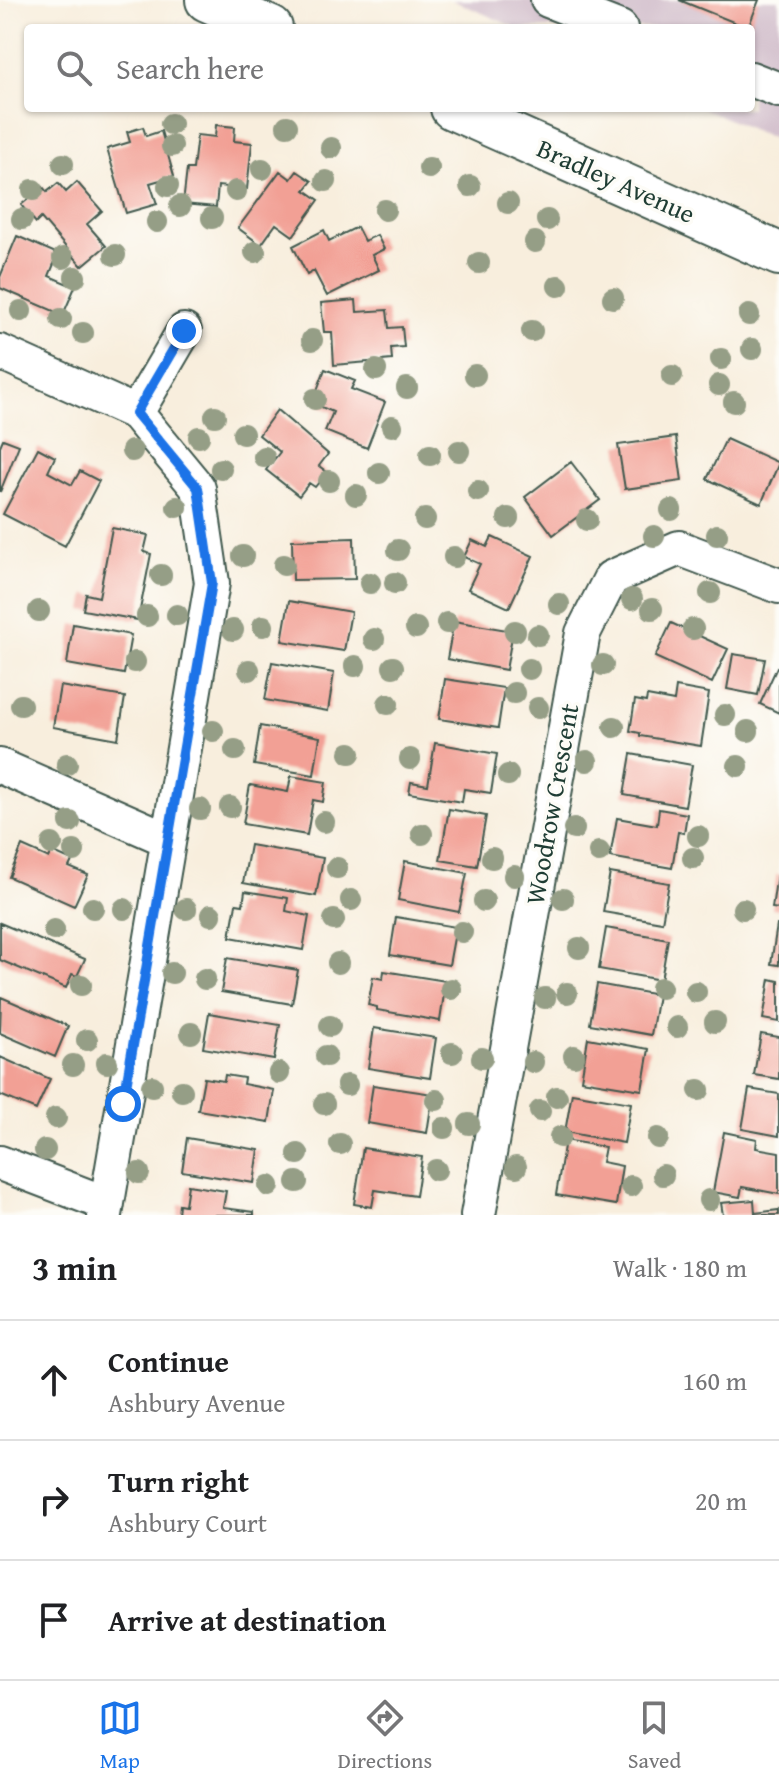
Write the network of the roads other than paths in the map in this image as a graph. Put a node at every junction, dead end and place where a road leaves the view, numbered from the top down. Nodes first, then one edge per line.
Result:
1 (207, 0) edge
2 (548, 0) edge
3 (262, 24) edge
4 (610, 24) edge
5 (755, 81) edge
6 (779, 90) edge
7 (461, 112) edge
8 (779, 254) edge
9 (184, 331) dead end
10 (0, 352) edge
11 (136, 413) junction
12 (779, 586) edge
13 (0, 766) edge
14 (167, 839) junction
15 (0, 1163) edge
16 (106, 1210) edge
17 (478, 1215) edge

1 - 3 main road
2 - 4 street
5 - 6 street
7 - 8 main road, Bradley Avenue
9 - 11 street
10 - 11 street
11 - 14 street
12 - 17 street, Woodrow Crescent
13 - 14 street
14 - 16 street
15 - 16 street

